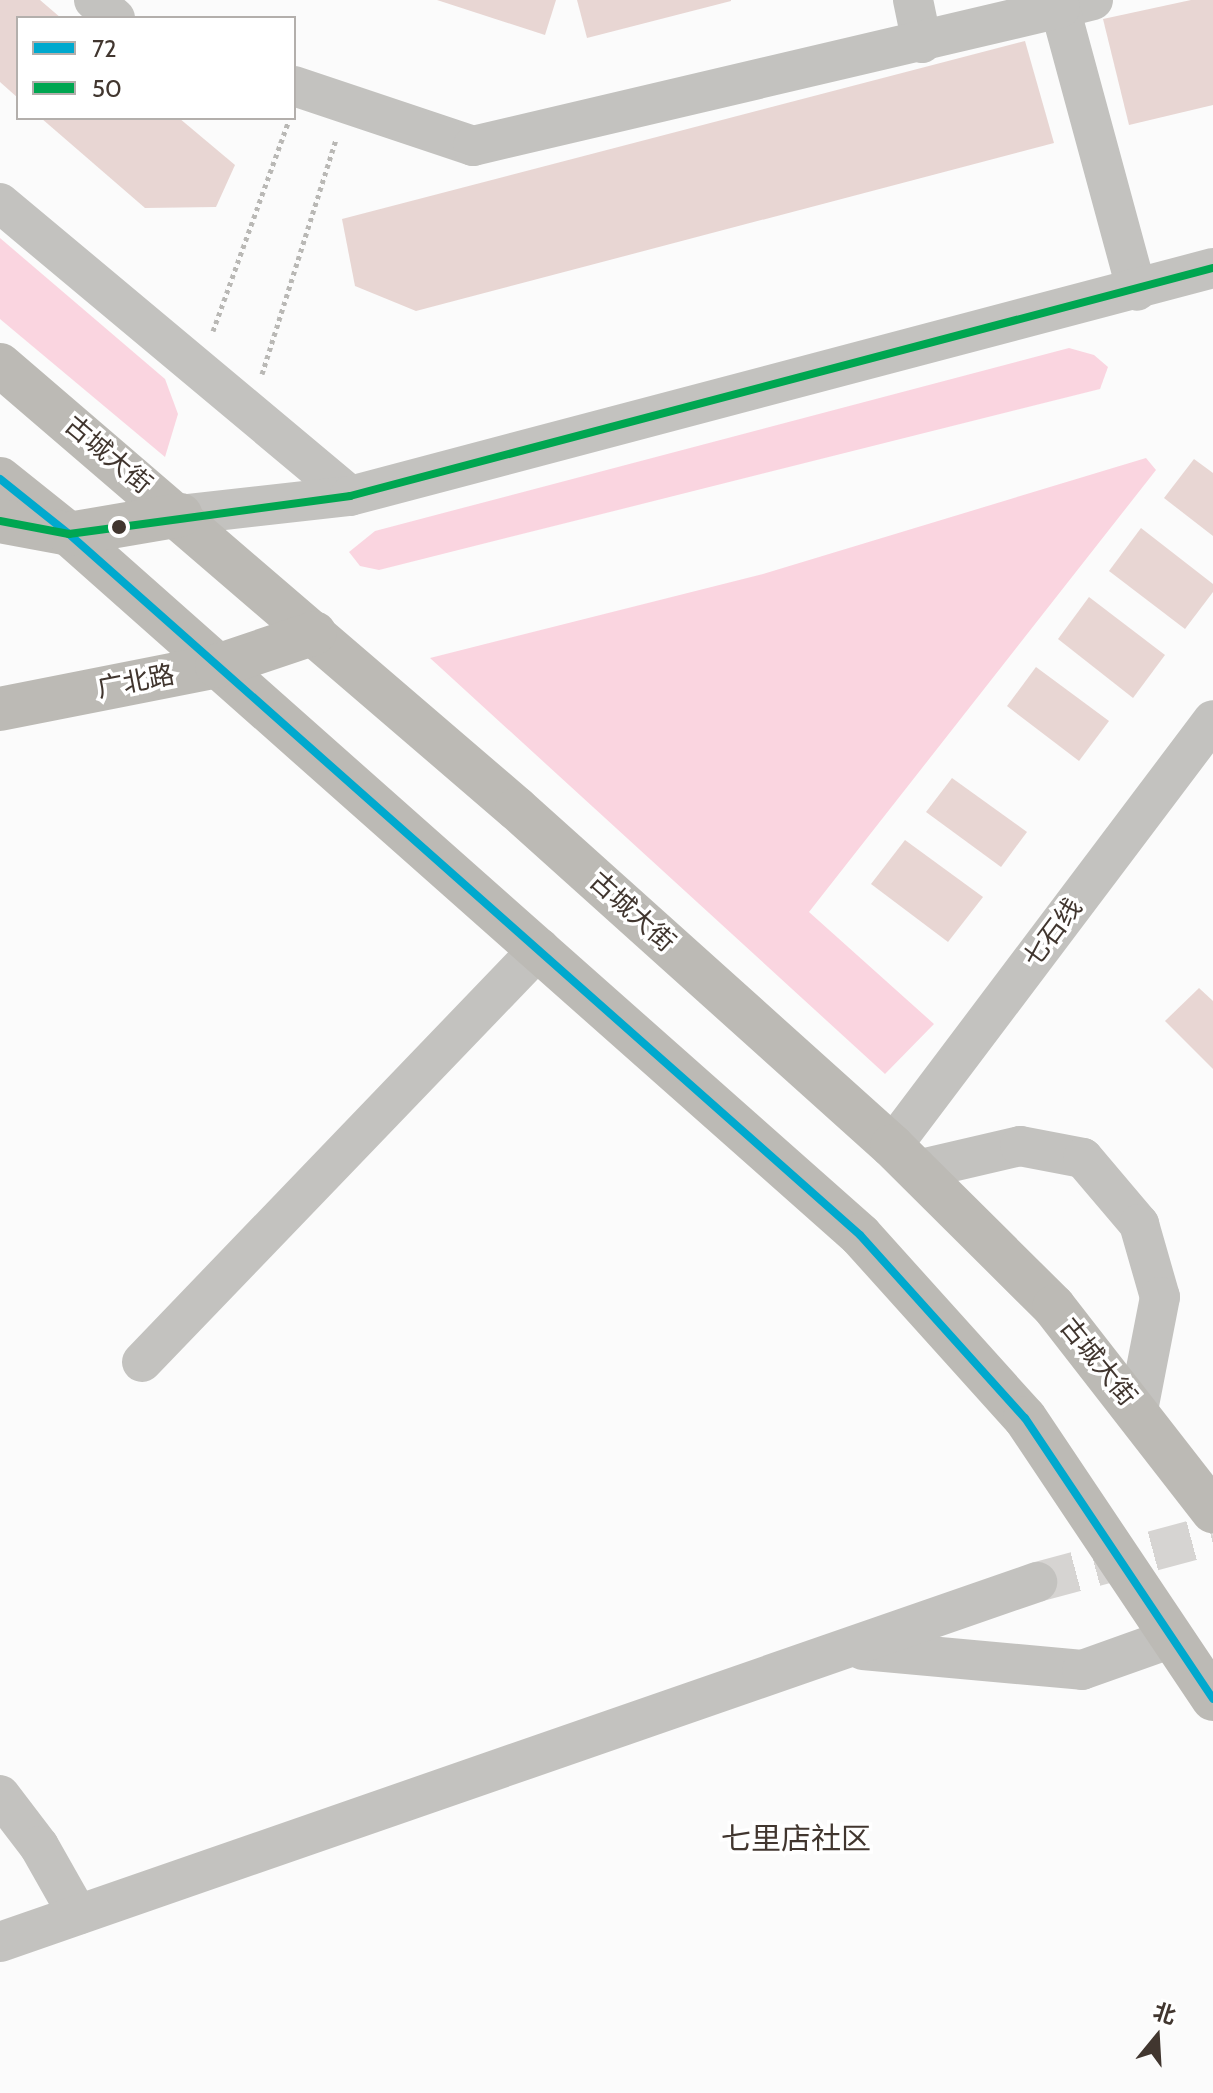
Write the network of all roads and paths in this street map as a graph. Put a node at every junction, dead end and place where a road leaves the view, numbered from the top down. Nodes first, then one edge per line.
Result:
1 (94, 0) edge
2 (913, 0) edge
3 (1077, 4) edge
4 (113, 16) edge
5 (922, 43) junction
6 (296, 87) edge
7 (347, 104) junction
8 (289, 120) edge
9 (0, 203) edge
10 (1213, 268) edge
11 (1137, 291) junction
12 (0, 365) edge
13 (199, 370) junction
14 (250, 412) junction
15 (0, 479) edge
16 (350, 496) junction
17 (180, 515) junction
18 (0, 521) edge
19 (69, 534) junction
20 (315, 633) junction
21 (217, 666) junction
22 (0, 709) edge
23 (1213, 720) edge
24 (540, 948) junction
25 (905, 1158) junction
26 (142, 1362) dead end
27 (1138, 1410) junction
28 (1213, 1511) edge
29 (1037, 1582) tunnel mouth
30 (1169, 1639) junction
31 (848, 1648) junction
32 (1213, 1699) edge
33 (0, 1795) edge
34 (78, 1915) junction
35 (0, 1942) edge

1 - 4 street
2 - 5 street
3 - 5 street
3 - 11 street
5 - 7 street
6 - 7 street
7 - 14 path
8 - 13 path
9 - 13 street
10 - 11 street
11 - 16 street
12 - 17 main road, 古城大街
13 - 14 street
14 - 16 street
15 - 19 main road
16 - 17 street
17 - 19 main road
17 - 20 main road, 古城大街
18 - 19 main road
19 - 21 main road
20 - 21 main road, 广北路
20 - 25 main road, 古城大街
21 - 22 main road, 广北路
21 - 24 main road
23 - 25 street, 七石线
24 - 26 street
24 - 30 main road
25 - 27 main road, 古城大街
25 - 27 street
27 - 28 main road, 古城大街
29 - 31 street
30 - 31 street
30 - 32 main road
31 - 34 street
33 - 34 street
34 - 35 street

